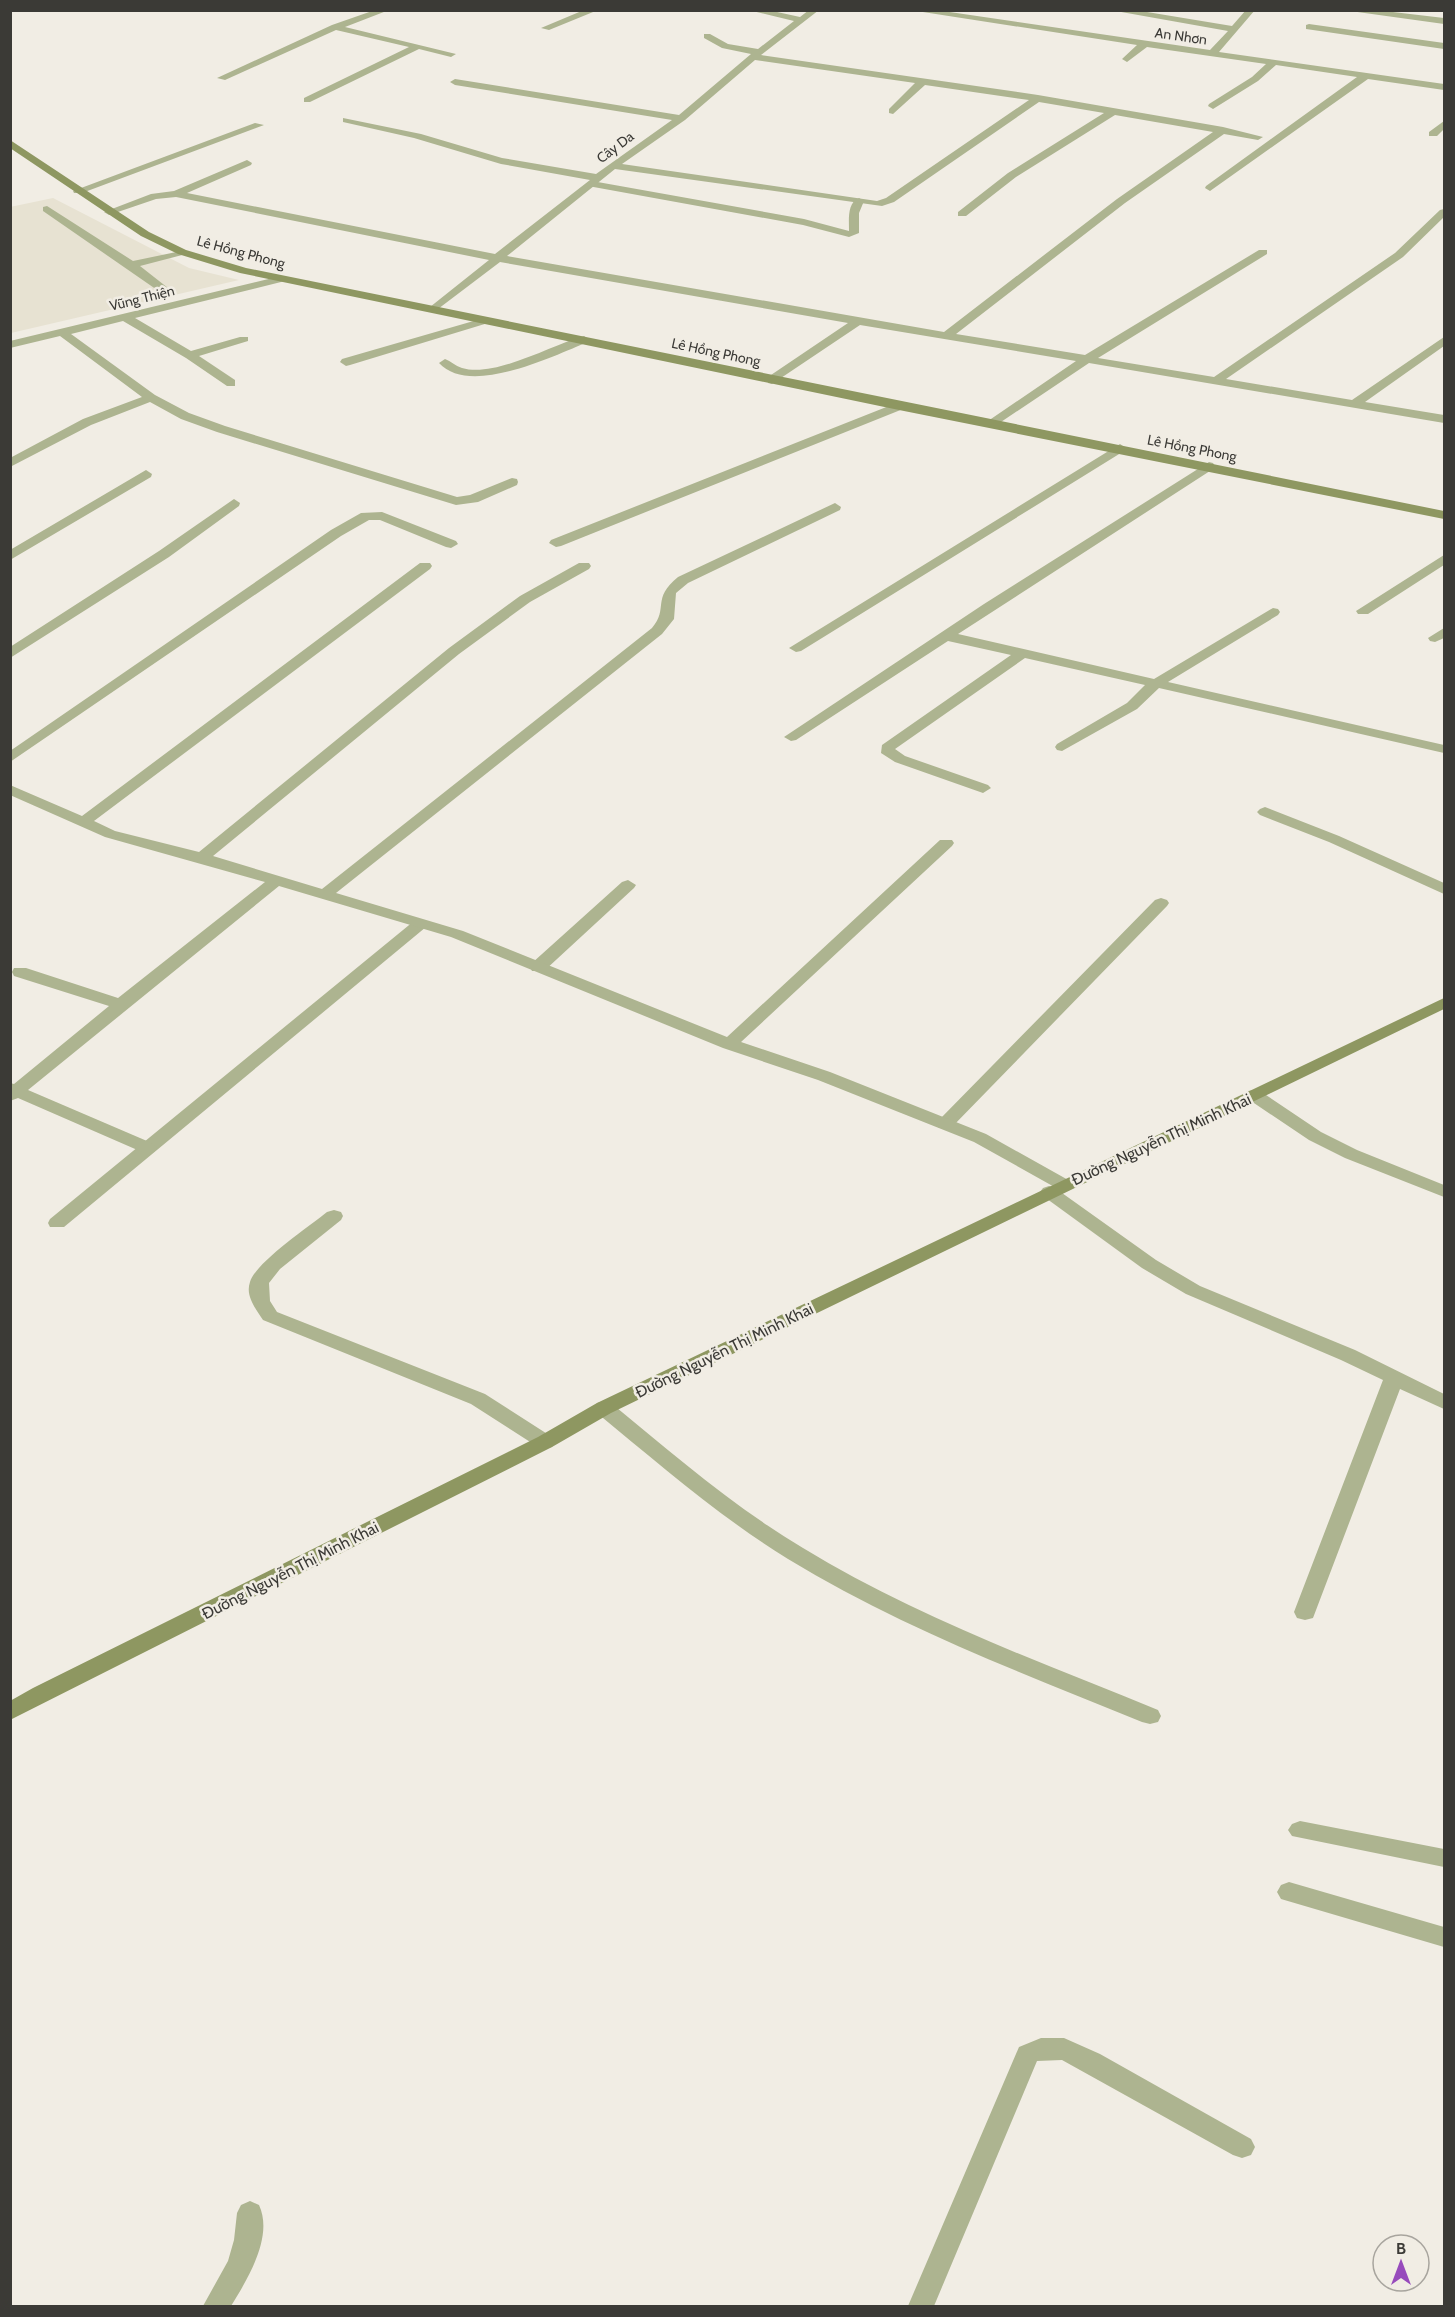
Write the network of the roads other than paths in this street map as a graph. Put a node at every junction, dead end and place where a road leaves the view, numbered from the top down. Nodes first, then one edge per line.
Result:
1 (385, 10) edge
2 (594, 10) edge
3 (752, 10) edge
4 (815, 10) edge
5 (914, 10) edge
6 (986, 10) edge
7 (1114, 10) edge
8 (1251, 10) edge
9 (1347, 10) edge
10 (976, 19) junction
11 (802, 20) junction
12 (1444, 21) edge
13 (335, 27) junction
14 (1309, 27) dead end
15 (546, 28) dead end
16 (1235, 28) junction
17 (707, 36) dead end
18 (1144, 44) junction
19 (1444, 46) edge
20 (417, 47) junction
21 (451, 54) dead end
22 (1212, 54) junction
23 (756, 55) junction
24 (1127, 59) dead end
25 (1274, 68) junction
26 (1364, 76) junction
27 (222, 78) dead end
28 (923, 81) junction
29 (455, 82) dead end
30 (1444, 87) edge
31 (1038, 98) junction
32 (307, 100) dead end
33 (1213, 106) dead end
34 (893, 111) dead end
35 (1113, 112) junction
36 (681, 118) junction
37 (347, 120) dead end
38 (1444, 124) edge
39 (259, 125) dead end
40 (1223, 130) junction
41 (1433, 134) dead end
42 (1258, 137) dead end
43 (12, 146) edge
44 (247, 163) dead end
45 (613, 166) junction
46 (596, 181) junction
47 (1210, 188) dead end
48 (78, 191) junction
49 (176, 194) junction
50 (859, 201) junction
51 (47, 209) dead end
52 (109, 212) junction
53 (1444, 212) edge
54 (962, 214) dead end
55 (182, 252) junction
56 (1263, 252) dead end
57 (497, 259) junction
58 (131, 265) junction
59 (281, 279) junction
60 (164, 290) dead end
61 (434, 309) junction
62 (125, 317) junction
63 (484, 321) junction
64 (858, 321) junction
65 (63, 333) junction
66 (946, 336) junction
67 (244, 339) dead end
68 (584, 340) junction
69 (1444, 341) edge
70 (10, 345) edge
71 (190, 355) junction
72 (1086, 360) junction
73 (346, 362) dead end
74 (445, 363) dead end
75 (772, 380) junction
76 (1214, 382) junction
77 (231, 383) dead end
78 (152, 398) junction
79 (1354, 404) junction
80 (899, 406) junction
81 (1444, 419) edge
82 (992, 424) junction
83 (1120, 448) junction
84 (10, 463) edge
85 (1209, 466) junction
86 (146, 474) dead end
87 (512, 482) dead end
88 (234, 503) dead end
89 (835, 507) dead end
90 (1444, 515) edge
91 (556, 543) dead end
92 (452, 544) dead end
93 (10, 556) edge
94 (1444, 559) edge
95 (425, 566) dead end
96 (584, 566) dead end
97 (1273, 612) dead end
98 (1363, 612) dead end
99 (947, 636) junction
100 (796, 648) dead end
101 (10, 654) edge
102 (1020, 654) junction
103 (1155, 684) junction
104 (791, 737) dead end
105 (1062, 747) dead end
106 (1444, 749) edge
107 (10, 758) edge
108 (983, 788) dead end
109 (10, 789) edge
110 (1265, 812) dead end
111 (83, 822) junction
112 (946, 843) dead end
113 (202, 858) junction
114 (278, 880) junction
115 (628, 885) dead end
116 (1444, 889) edge
117 (324, 895) junction
118 (1161, 903) dead end
119 (420, 924) junction
120 (538, 967) junction
121 (20, 972) dead end
122 (1444, 1003) edge
123 (121, 1004) junction
124 (729, 1044) junction
125 (13, 1092) edge
126 (1254, 1095) junction
127 (945, 1124) junction
128 (148, 1148) junction
129 (1056, 1189) junction
130 (1444, 1191) edge
131 (334, 1215) dead end
132 (57, 1224) dead end
133 (1394, 1378) junction
134 (1444, 1402) edge
135 (603, 1408) junction
136 (545, 1442) junction
137 (1305, 1612) dead end
138 (10, 1712) edge
139 (1150, 1716) dead end
140 (1300, 1830) dead end
141 (1444, 1858) edge
142 (1289, 1892) dead end
143 (1444, 1937) edge
144 (1242, 2147) dead end
145 (250, 2213) dead end
146 (216, 2307) edge
147 (921, 2307) edge

1 - 13 street
2 - 15 street
3 - 11 street
4 - 11 street, Cây Da
5 - 10 street, An Nhơn
6 - 10 street
7 - 16 street
8 - 16 street
9 - 12 street
10 - 18 street, An Nhơn
11 - 23 street, Cây Da
13 - 20 street
13 - 27 street
14 - 19 street
16 - 22 street
17 - 23 street
18 - 22 street, An Nhơn
18 - 24 street
20 - 21 street
20 - 32 street
22 - 25 street, An Nhơn
23 - 28 street
23 - 36 street, Cây Da
25 - 26 street, An Nhơn
25 - 33 street
26 - 30 street, An Nhơn
26 - 47 street
28 - 31 street
28 - 34 street
29 - 36 street
31 - 35 street
31 - 50 street
35 - 40 street
35 - 54 street
36 - 45 street, Cây Da
37 - 46 street
38 - 41 street
39 - 48 street
40 - 42 street
40 - 66 street
43 - 48 main road, Lê Hồng Phong
44 - 49 street
45 - 46 street, Cây Da
45 - 50 street
46 - 50 street
46 - 57 street, Cây Da
48 - 52 main road, Lê Hồng Phong
49 - 52 street
49 - 57 street
51 - 58 street
52 - 55 main road, Lê Hồng Phong
53 - 76 street
55 - 58 street
55 - 59 main road, Lê Hồng Phong
56 - 72 street
57 - 61 street, Cây Da
57 - 64 street
58 - 60 street
59 - 61 main road, Lê Hồng Phong
59 - 62 street, Vũng Thiện
61 - 63 main road, Lê Hồng Phong
62 - 65 street, Vũng Thiện
62 - 71 street
63 - 68 main road, Lê Hồng Phong
63 - 73 street
64 - 66 street
64 - 75 street
65 - 70 street, Vũng Thiện
65 - 78 street
66 - 72 street
67 - 71 street
68 - 74 street
68 - 75 main road, Lê Hồng Phong
69 - 79 street
71 - 77 street
72 - 76 street
72 - 82 street
75 - 80 main road, Lê Hồng Phong
76 - 79 street
78 - 84 street
78 - 87 street
79 - 81 street
80 - 82 main road, Lê Hồng Phong
80 - 91 street
82 - 83 main road, Lê Hồng Phong
83 - 85 main road, Lê Hồng Phong
83 - 100 street
85 - 90 main road, Lê Hồng Phong
85 - 99 street
86 - 93 street
88 - 101 street
89 - 117 street
92 - 107 street
94 - 98 street
95 - 111 street
96 - 113 street
97 - 103 street
99 - 102 street
99 - 104 street
102 - 103 street
102 - 108 street
103 - 105 street
103 - 106 street
109 - 111 street
110 - 116 street
111 - 113 street
112 - 124 street
113 - 114 street
114 - 117 street
114 - 123 street
115 - 120 street
117 - 119 street
118 - 127 street
119 - 120 street
119 - 128 street
120 - 124 street
121 - 123 street
122 - 126 main road, Đường Nguyễn Thị Minh Khai
123 - 125 street
124 - 127 street
125 - 128 street
126 - 129 main road, Đường Nguyễn Thị Minh Khai
126 - 130 street
127 - 129 street
128 - 132 street
129 - 133 street
129 - 135 main road, Đường Nguyễn Thị Minh Khai
131 - 136 street
133 - 134 street
133 - 137 street
135 - 136 main road, Đường Nguyễn Thị Minh Khai
135 - 139 street
136 - 138 main road, Đường Nguyễn Thị Minh Khai
140 - 141 street
142 - 143 street
144 - 147 street
145 - 146 street

